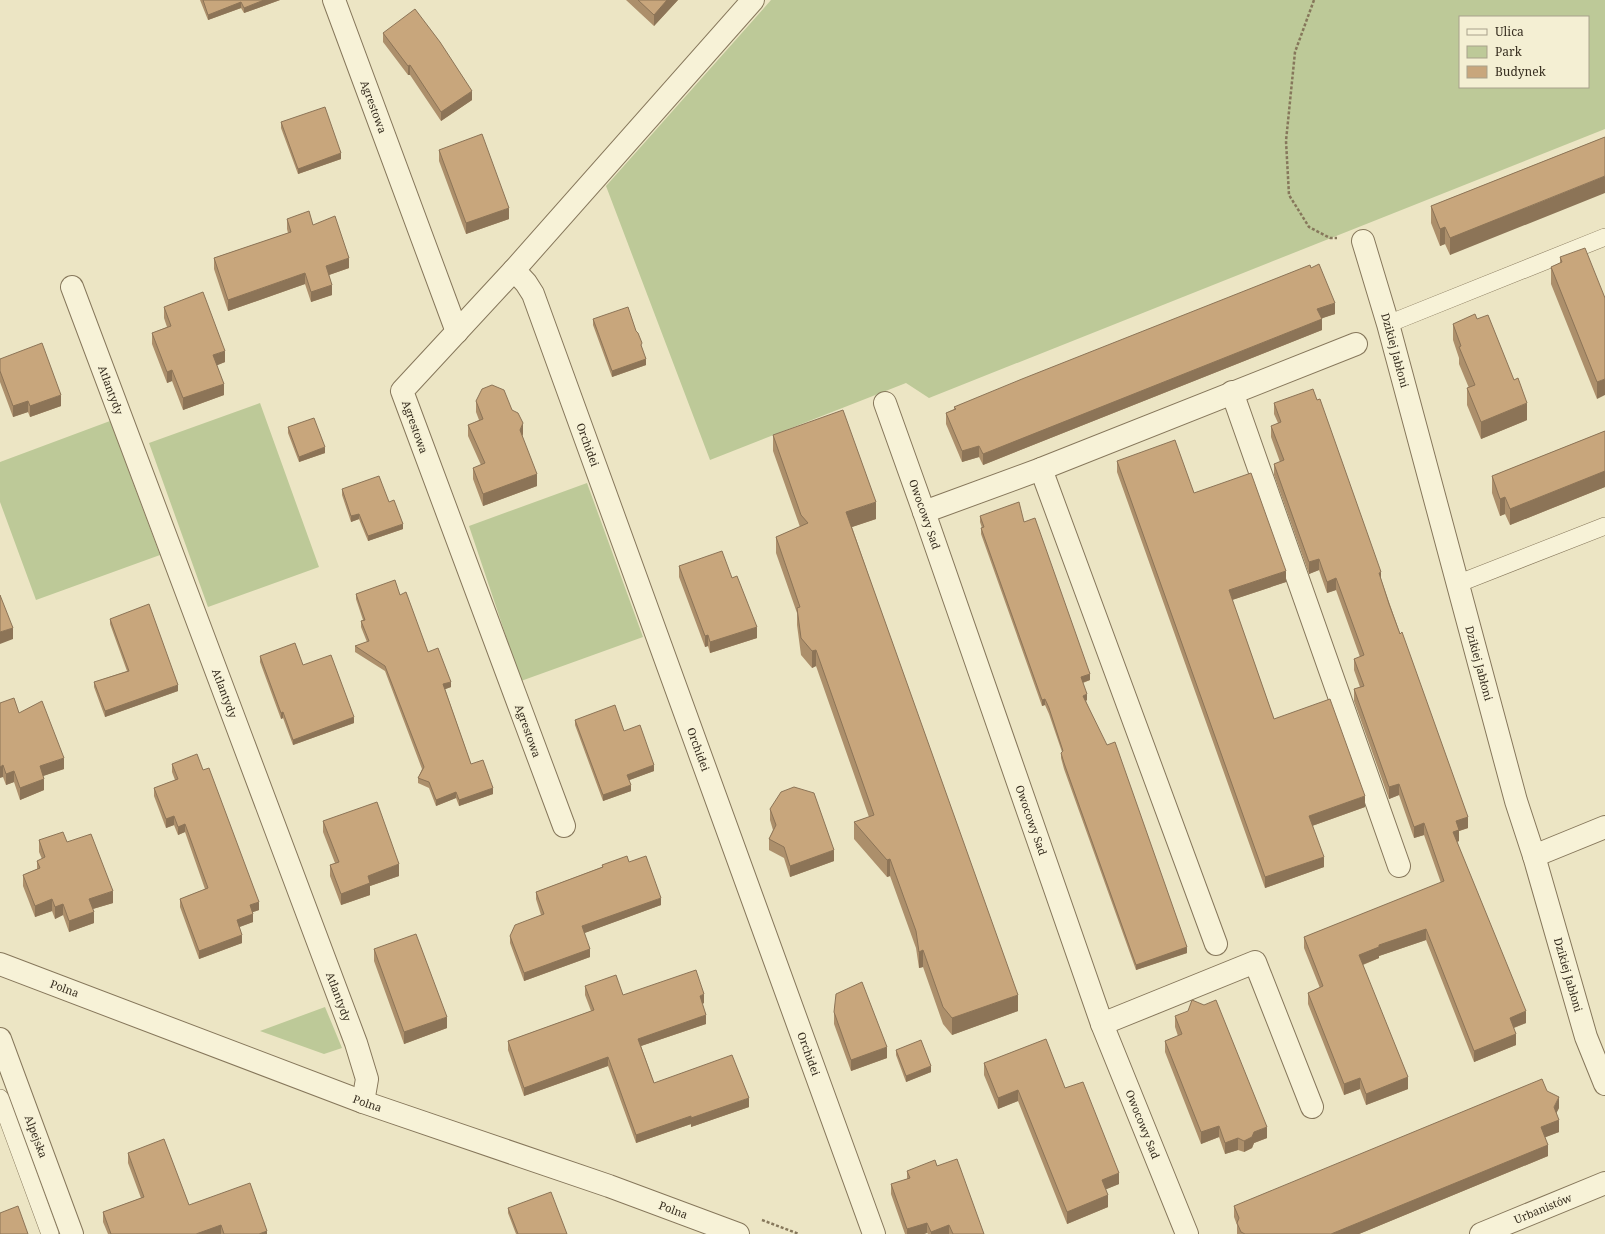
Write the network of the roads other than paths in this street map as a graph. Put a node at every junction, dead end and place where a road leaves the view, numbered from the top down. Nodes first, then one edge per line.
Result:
1 (334, 0) edge
2 (753, 0) edge
3 (1605, 237) edge
4 (1363, 241) road end
5 (514, 270) junction
6 (72, 287) dead end
7 (1388, 324) junction
8 (457, 332) junction
9 (1356, 344) dead end
10 (1232, 392) junction
11 (885, 403) dead end
12 (1041, 469) junction
13 (924, 512) junction
14 (1605, 526) edge
15 (1457, 584) junction
16 (564, 826) dead end
17 (1605, 827) edge
18 (1534, 856) junction
19 (1399, 866) dead end
20 (1216, 944) dead end
21 (0, 964) edge
22 (1102, 1024) junction
23 (0, 1039) edge
24 (1605, 1084) edge
25 (0, 1098) edge
26 (363, 1102) junction
27 (1312, 1107) dead end
28 (1605, 1182) edge
29 (50, 1234) edge
30 (72, 1234) edge
31 (738, 1234) edge
32 (874, 1234) edge
33 (1187, 1234) edge
34 (1482, 1234) edge

1 - 8 street, Agrestowa
2 - 5 street
3 - 7 lane
4 - 7 street, Dzikiej Jabłoni
5 - 8 street
5 - 32 street, Orchidei
6 - 26 street, Atlantydy
7 - 15 street, Dzikiej Jabłoni
8 - 16 street, Agrestowa
9 - 10 street
10 - 12 street
10 - 19 street
11 - 13 street, Owocowy Sad
12 - 13 street
12 - 20 street
13 - 22 street, Owocowy Sad
14 - 15 lane
15 - 18 street, Dzikiej Jabłoni
17 - 18 street
18 - 24 street, Dzikiej Jabłoni
21 - 26 street, Polna
22 - 27 street
22 - 33 street, Owocowy Sad
23 - 30 street, Alpejska
25 - 29 lane
26 - 31 street, Polna
28 - 34 street, Urbanistów

